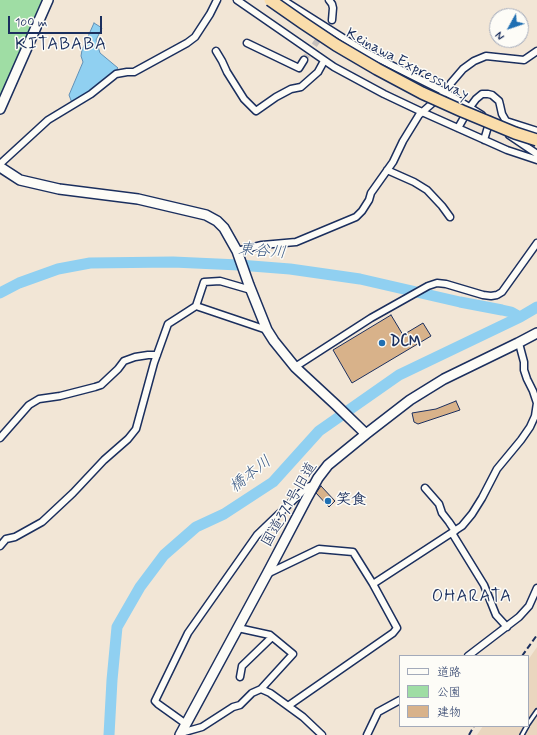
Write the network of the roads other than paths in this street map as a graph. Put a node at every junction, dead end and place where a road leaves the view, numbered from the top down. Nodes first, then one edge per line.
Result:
1 (48, 0) edge
2 (217, 0) edge
3 (237, 0) edge
4 (270, 0) edge
5 (283, 0) edge
6 (329, 0) edge
7 (332, 20) tunnel mouth
8 (247, 43) dead end
9 (216, 51) dead end
10 (537, 51) edge
11 (304, 60) tunnel mouth
12 (324, 61) junction
13 (445, 92) junction
14 (470, 107) junction
15 (0, 109) edge
16 (422, 112) junction
17 (490, 120) junction
18 (458, 128) junction
19 (537, 131) edge
20 (484, 140) junction
21 (537, 140) edge
22 (537, 154) edge
23 (537, 160) edge
24 (0, 165) edge
25 (387, 170) junction
26 (450, 217) dead end
27 (537, 243) edge
28 (238, 254) junction
29 (250, 287) junction
30 (196, 306) junction
31 (267, 330) junction
32 (537, 332) edge
33 (518, 343) junction
34 (157, 355) junction
35 (295, 367) junction
36 (366, 434) junction
37 (0, 438) edge
38 (314, 485) junction
39 (425, 488) dead end
40 (453, 532) junction
41 (0, 534) edge
42 (6, 539) junction
43 (0, 546) edge
44 (267, 574) junction
45 (373, 584) junction
46 (537, 588) edge
47 (507, 627) junction
48 (238, 628) junction
49 (272, 637) junction
50 (469, 655) edge
51 (240, 677) dead end
52 (261, 689) junction
53 (399, 701) edge
54 (288, 706) junction
55 (537, 711) edge
56 (529, 722) edge
57 (186, 724) junction
58 (181, 734) edge
59 (322, 735) edge
60 (366, 735) edge

1 - 15 street
2 - 24 street
3 - 12 street
4 - 21 highway, Keinawa Expressway, bridge
5 - 13 street
6 - 7 street
8 - 11 street
9 - 12 street
10 - 13 street
12 - 16 street
13 - 14 street
13 - 16 street
14 - 17 street
14 - 18 street
14 - 19 street
16 - 18 street
16 - 25 street
17 - 20 street
17 - 22 street
18 - 20 street
20 - 23 street
24 - 28 street
25 - 26 street
25 - 28 street
27 - 35 street
28 - 29 street
29 - 30 street
29 - 31 street
30 - 31 street
30 - 34 street
31 - 35 street
32 - 33 street, 国道371号旧道
33 - 36 street, 国道371号旧道
33 - 40 street
34 - 37 street
34 - 42 street
35 - 36 street
36 - 38 street, 国道371号旧道
38 - 44 street, 国道371号旧道
38 - 57 street
39 - 40 street
40 - 45 street
40 - 47 street
41 - 42 street
42 - 43 street
44 - 45 street
44 - 48 street, 国道371号旧道
45 - 54 street
46 - 47 street
47 - 50 street
48 - 49 street
48 - 57 street, 国道371号旧道
49 - 51 street
49 - 52 street
52 - 54 street
52 - 58 street
53 - 60 street
54 - 59 street
55 - 56 lane
57 - 58 street, 国道371号旧道

